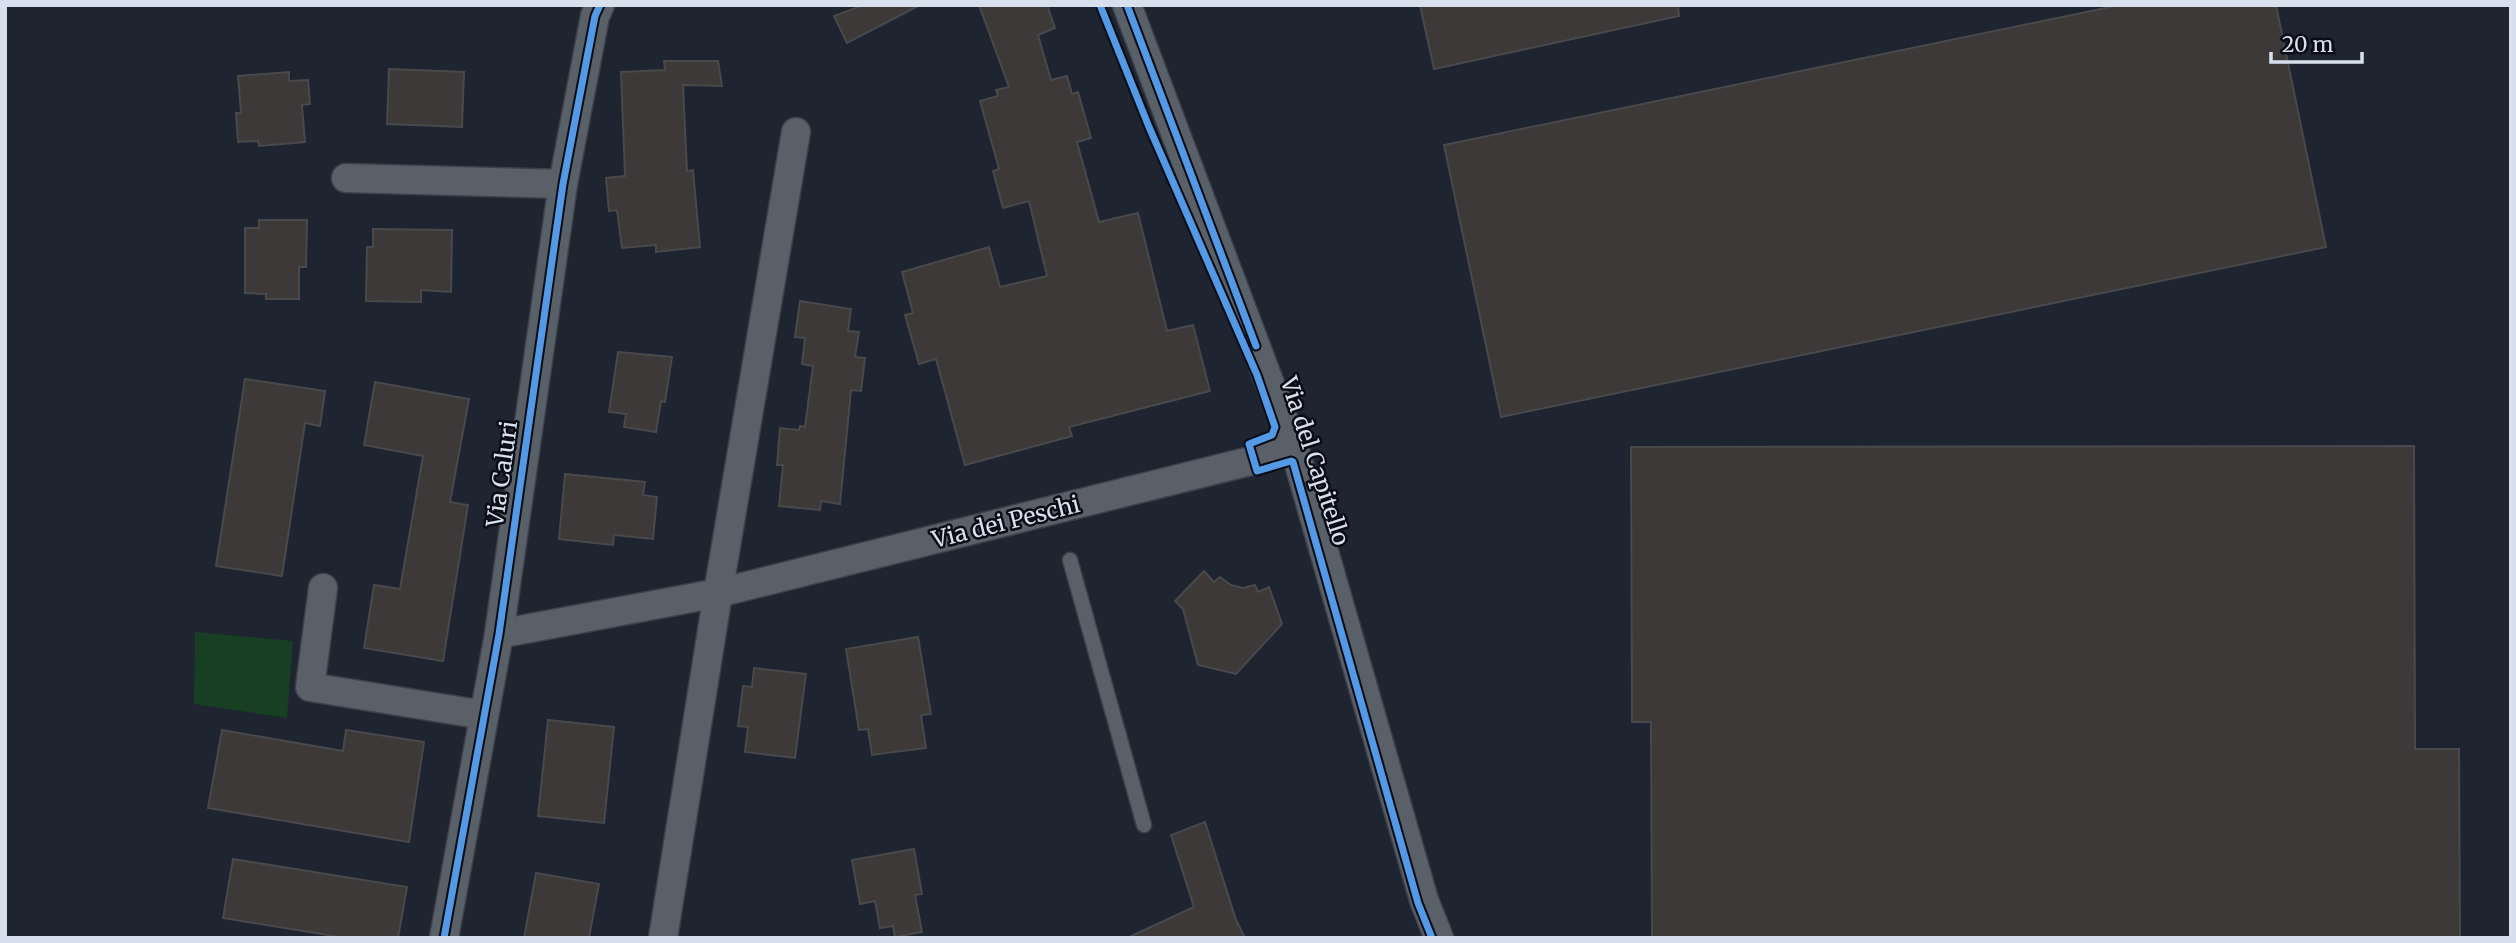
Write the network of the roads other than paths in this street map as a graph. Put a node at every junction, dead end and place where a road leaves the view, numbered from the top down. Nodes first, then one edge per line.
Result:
1 (1127, 5) edge
2 (596, 9) edge
3 (796, 132) dead end
4 (346, 178) dead end
5 (563, 184) junction
6 (1295, 450) junction
7 (1070, 560) dead end
8 (324, 588) dead end
9 (718, 593) junction
10 (499, 634) junction
11 (484, 715) junction
12 (1144, 825) dead end
13 (444, 938) edge
14 (663, 938) edge
15 (1439, 938) edge

1 - 6 street, Via del Capitello
2 - 5 street, Via Caluri
3 - 9 street
4 - 5 street
5 - 10 street, Via Caluri
6 - 9 street, Via dei Peschi
6 - 15 street, Via del Capitello
7 - 12 lane
8 - 11 street
9 - 10 street, Via dei Peschi
9 - 14 street
10 - 11 street, Via Caluri
11 - 13 street, Via Caluri

